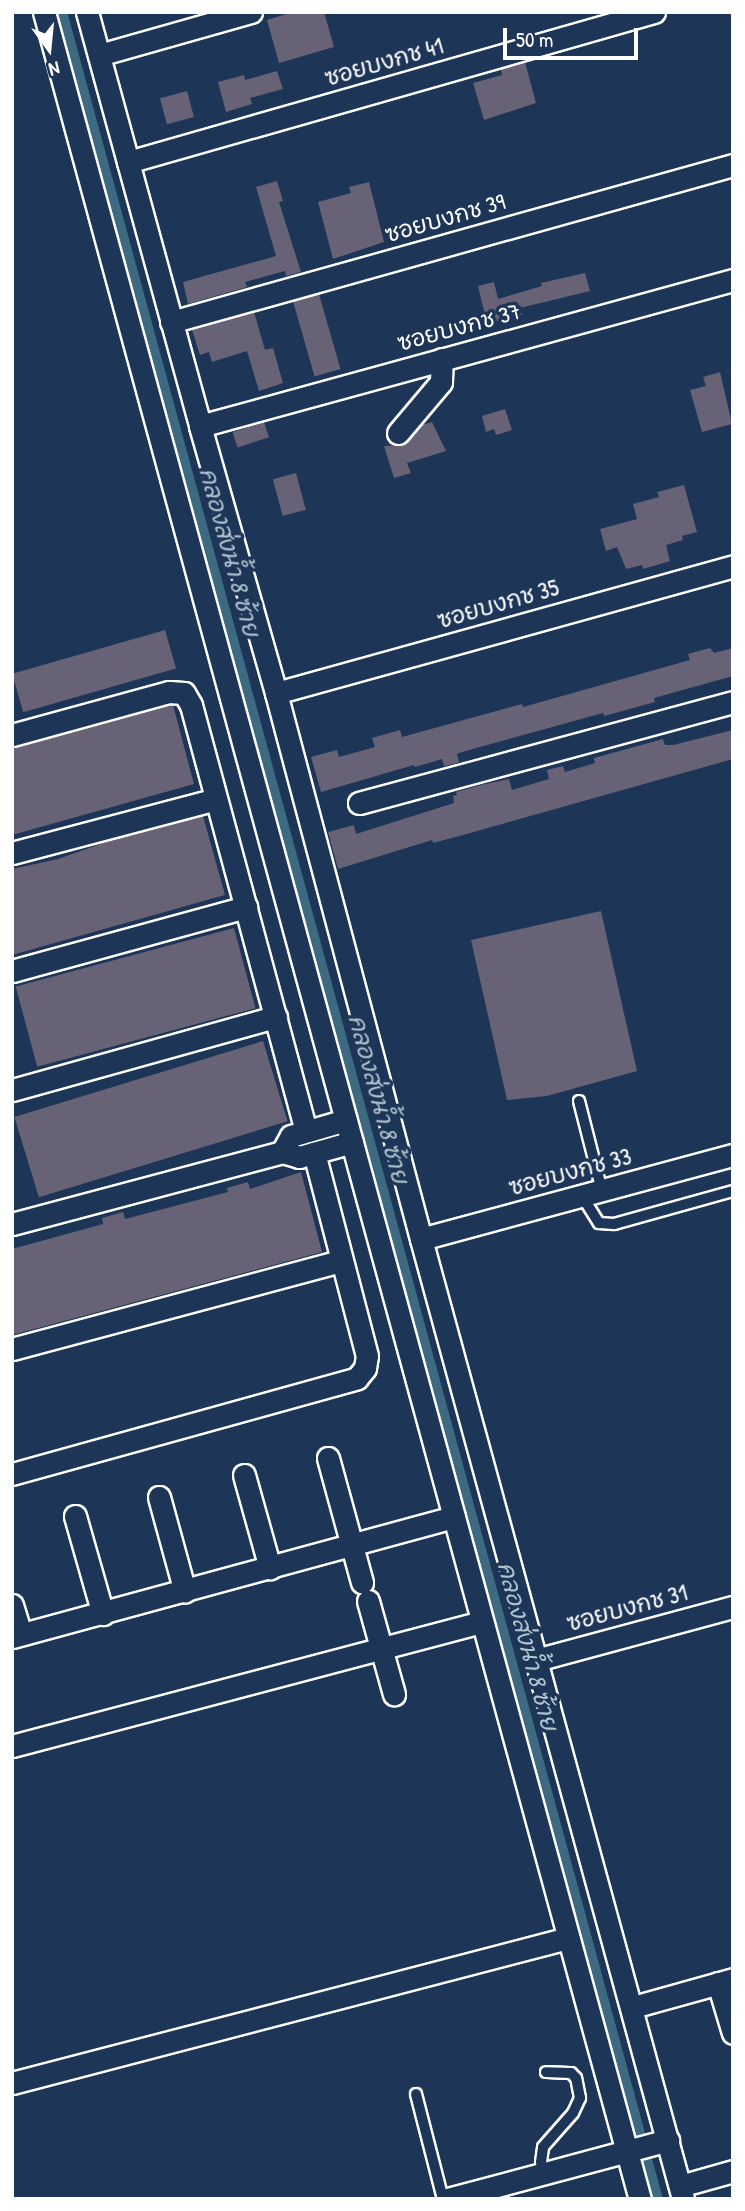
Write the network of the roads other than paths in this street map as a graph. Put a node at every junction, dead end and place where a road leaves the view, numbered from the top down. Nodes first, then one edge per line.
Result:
1 (44, 12) edge
2 (87, 12) edge
3 (251, 12) edge
4 (654, 12) edge
5 (99, 55) junction
6 (128, 162) junction
7 (733, 166) edge
8 (733, 280) edge
9 (171, 322) junction
10 (442, 359) junction
11 (200, 426) junction
12 (398, 433) dead end
13 (733, 566) edge
14 (276, 693) junction
15 (733, 702) edge
16 (12, 735) edge
17 (216, 799) junction
18 (359, 803) dead end
19 (12, 853) edge
20 (246, 907) junction
21 (12, 971) edge
22 (276, 1017) junction
23 (12, 1090) edge
24 (579, 1101) dead end
25 (346, 1120) junction
26 (306, 1131) junction
27 (352, 1142) junction
28 (282, 1152) junction
29 (314, 1153) junction
30 (733, 1155) edge
31 (733, 1191) edge
32 (592, 1193) junction
33 (12, 1224) edge
34 (421, 1239) junction
35 (341, 1261) junction
36 (12, 1349) edge
37 (328, 1458) dead end
38 (12, 1474) edge
39 (244, 1475) dead end
40 (159, 1497) dead end
41 (75, 1516) dead end
42 (454, 1517) junction
43 (352, 1546) junction
44 (270, 1569) junction
45 (185, 1592) junction
46 (12, 1605) edge
47 (733, 1607) edge
48 (103, 1614) junction
49 (482, 1622) junction
50 (16, 1636) edge
51 (381, 1648) junction
52 (536, 1660) junction
53 (394, 1694) dead end
54 (12, 1746) edge
55 (568, 1938) junction
56 (726, 1981) edge
57 (633, 2007) junction
58 (733, 2033) edge
59 (546, 2072) dead end
60 (12, 2083) edge
61 (416, 2094) dead end
62 (661, 2141) junction
63 (631, 2150) junction
64 (733, 2171) edge
65 (543, 2174) junction
66 (682, 2192) edge
67 (443, 2199) edge
68 (448, 2199) edge
69 (639, 2199) edge

1 - 25 street
2 - 5 street
3 - 5 street
4 - 6 street, ซอยบงกช 41
5 - 6 street
6 - 9 street
7 - 9 street, ซอยบงกช 39
8 - 10 street, ซอยบงกช 37
9 - 11 street
10 - 11 street, ซอยบงกช 37
10 - 12 street
11 - 14 street
13 - 14 street, ซอยบงกช 35
14 - 34 street
15 - 18 street
16 - 17 street
17 - 19 street
17 - 20 street
20 - 21 street
20 - 22 street
22 - 23 street
22 - 26 street
24 - 32 lane
25 - 26 street
25 - 27 street
26 - 28 street
27 - 29 street
27 - 42 street
28 - 29 street
28 - 33 street
29 - 35 street
30 - 32 street, ซอยบงกช 33
31 - 32 lane
32 - 34 street, ซอยบงกช 33
34 - 52 street
35 - 36 street
35 - 38 street
37 - 43 street
39 - 44 street
40 - 45 street
41 - 48 street
42 - 43 street
42 - 49 street
43 - 44 street
43 - 51 street
44 - 45 street
45 - 48 street
46 - 50 street
47 - 52 street, ซอยบงกช 31
48 - 50 street
49 - 51 street
49 - 55 street
51 - 53 street
51 - 54 street
52 - 57 street
55 - 60 street
55 - 63 street
56 - 57 street
56 - 58 street
57 - 62 street
59 - 65 lane
61 - 67 lane
62 - 63 street
62 - 66 street
63 - 65 street
63 - 69 street
64 - 66 street
65 - 68 street

